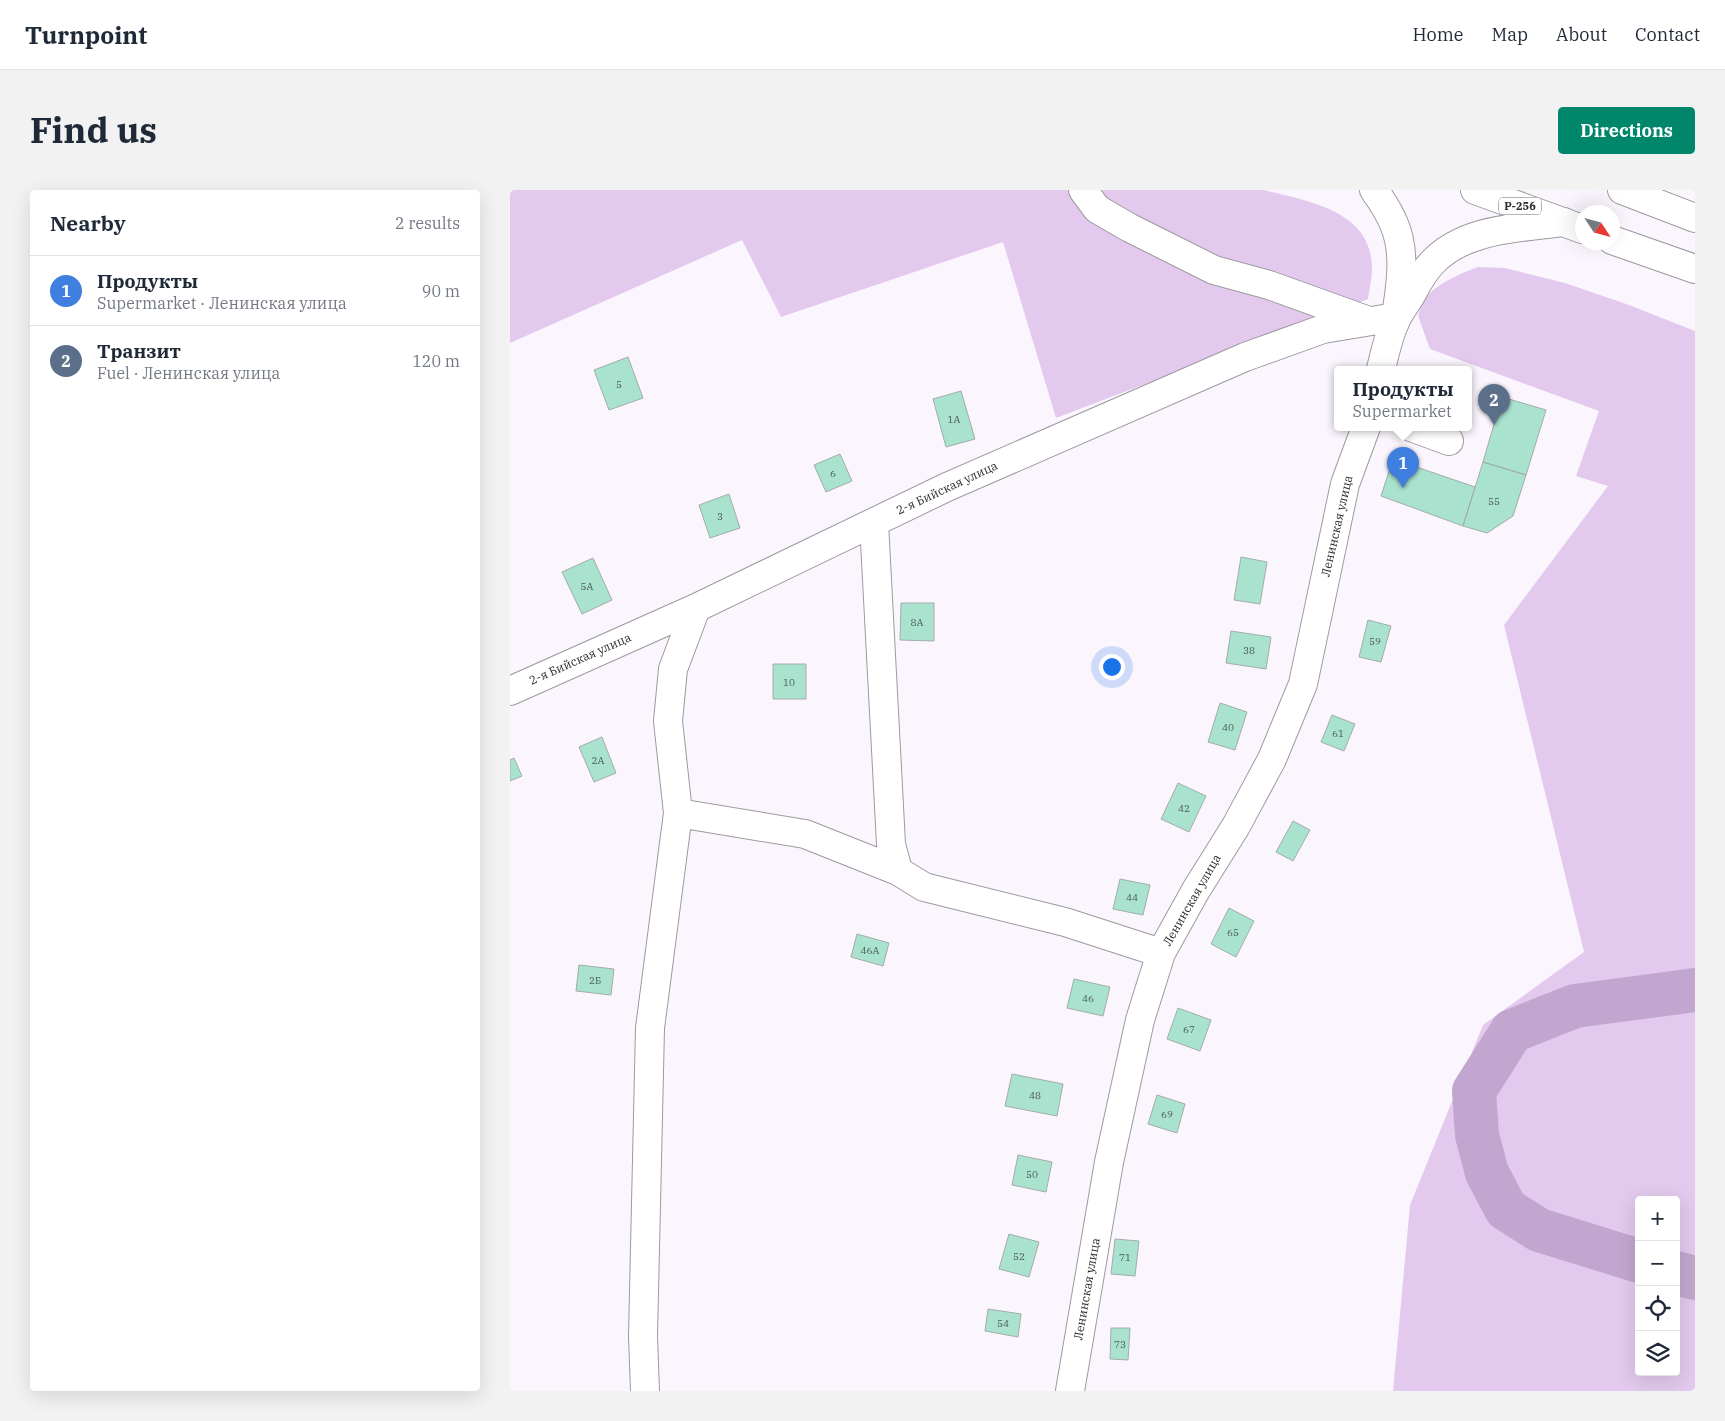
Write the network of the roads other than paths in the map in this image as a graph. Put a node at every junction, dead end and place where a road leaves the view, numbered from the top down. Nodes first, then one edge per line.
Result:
1 (1083, 190) edge
2 (1374, 190) edge
3 (1475, 190) edge
4 (1622, 190) edge
5 (1695, 218) edge
6 (1573, 225) edge
7 (1620, 243) edge
8 (1695, 270) edge
9 (1387, 320) junction
10 (1382, 366) edge
11 (1365, 431) edge
12 (1422, 431) edge
13 (1449, 441) dead end
14 (874, 523) junction
15 (696, 608) junction
16 (510, 691) edge
17 (678, 813) junction
18 (898, 871) junction
19 (1162, 953) junction
20 (645, 1391) edge
21 (1070, 1391) edge

1 - 9 main road
2 - 9 main road
3 - 6 main road, Р-256
4 - 5 main road
6 - 9 main road
7 - 8 main road
9 - 10 main road
9 - 14 main road, 2-я Бийская улица
11 - 19 main road, Ленинская улица
12 - 13 main road
14 - 15 main road, 2-я Бийская улица
14 - 18 main road
15 - 16 main road, 2-я Бийская улица
15 - 17 main road
17 - 18 main road
17 - 20 main road
18 - 19 main road
19 - 21 main road, Ленинская улица

